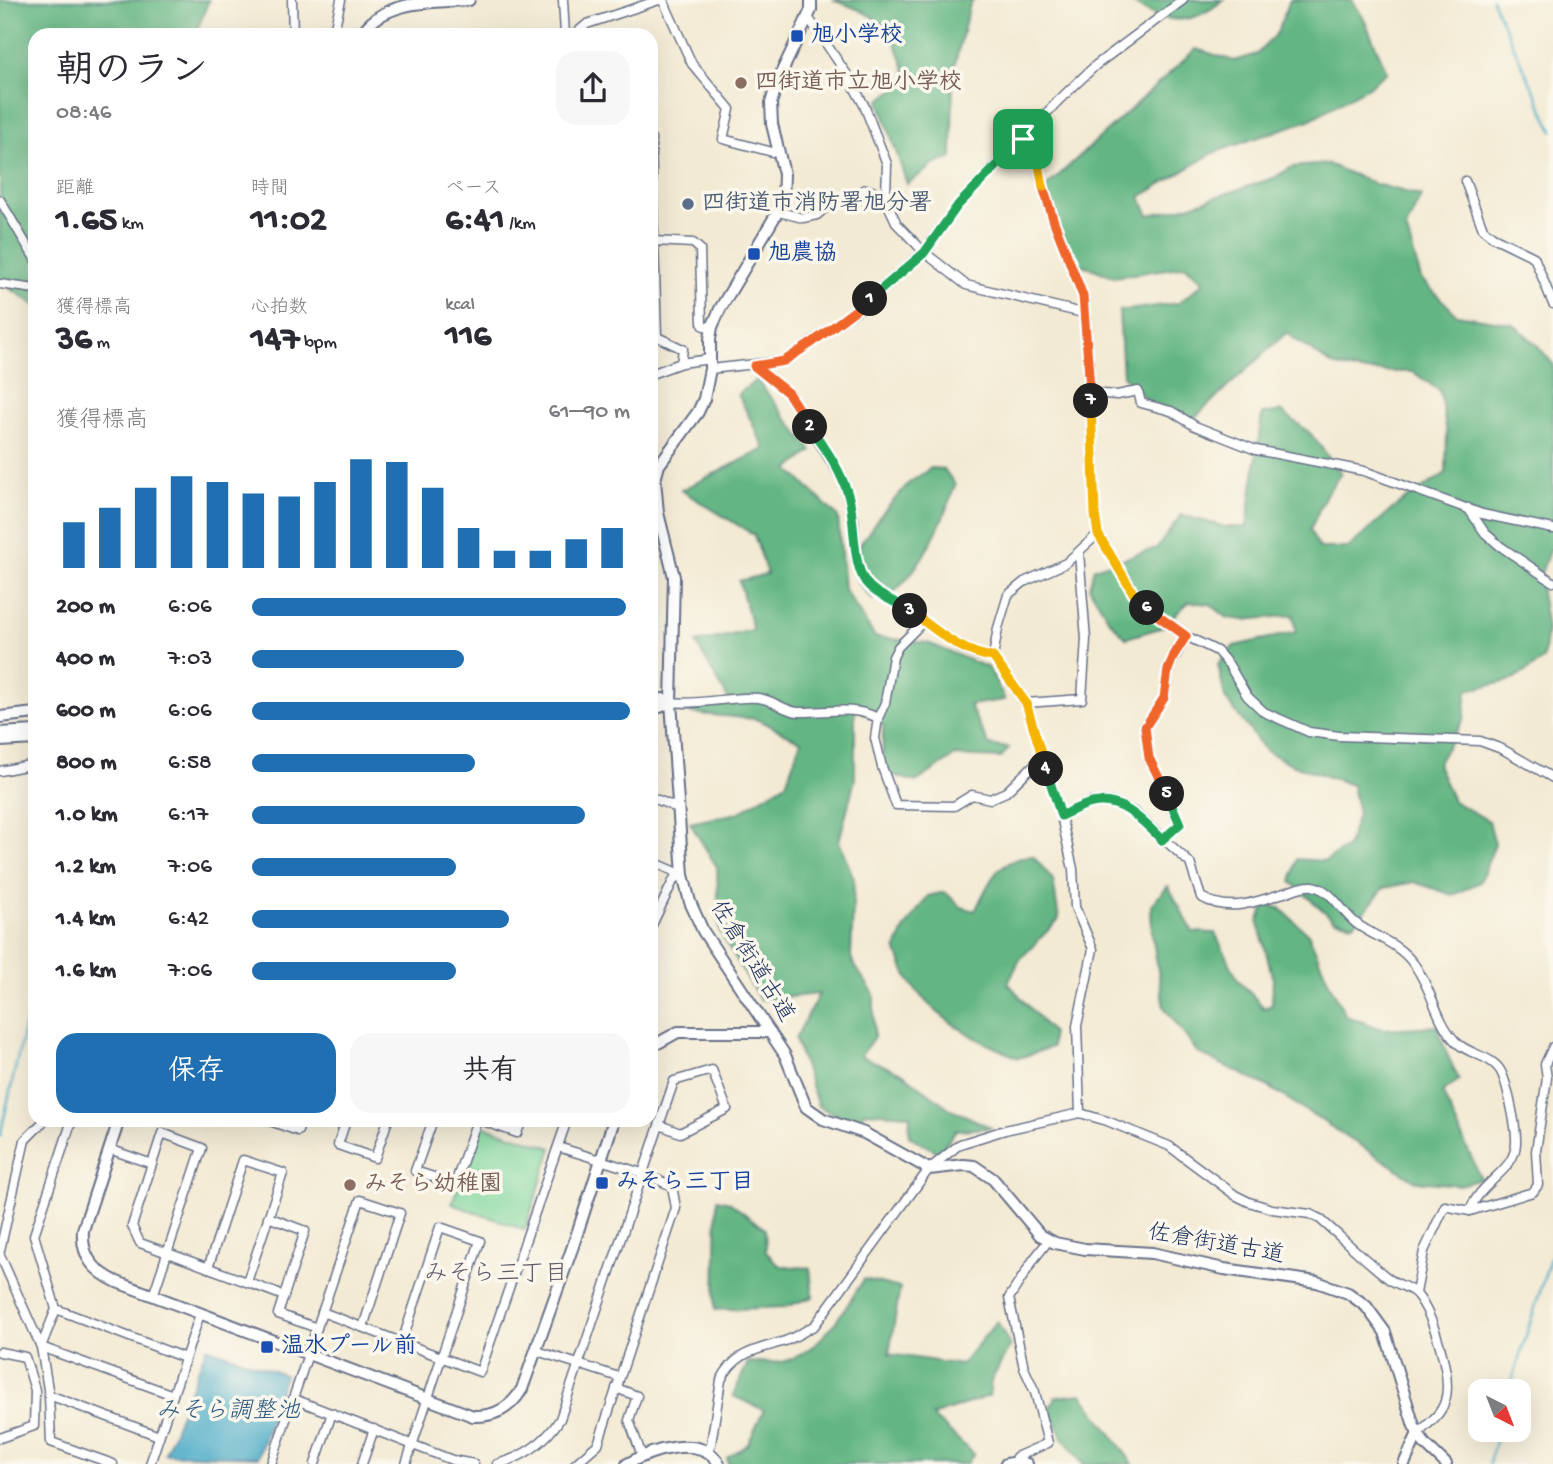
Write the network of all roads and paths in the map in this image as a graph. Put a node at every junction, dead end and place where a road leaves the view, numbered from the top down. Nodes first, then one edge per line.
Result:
1 (292, 0) edge
2 (341, 0) edge
3 (469, 0) edge
4 (563, 0) edge
5 (661, 0) edge
6 (811, 0) edge
7 (1183, 0) edge
8 (447, 1) edge
9 (808, 17) junction
10 (293, 28) edge
11 (335, 28) edge
12 (366, 28) edge
13 (565, 28) edge
14 (582, 28) edge
15 (1023, 139) junction
16 (780, 154) junction
17 (1465, 181) dead end
18 (886, 196) junction
19 (0, 200) edge
20 (779, 212) junction
21 (658, 241) edge
22 (28, 246) edge
23 (924, 253) junction
24 (0, 284) edge
25 (28, 288) edge
26 (1553, 304) edge
27 (1083, 313) junction
28 (712, 327) junction
29 (658, 337) edge
30 (681, 363) junction
31 (710, 364) junction
32 (754, 366) junction
33 (658, 371) edge
34 (1091, 393) junction
35 (658, 471) edge
36 (1468, 508) junction
37 (658, 513) edge
38 (1553, 529) edge
39 (1098, 534) junction
40 (1079, 553) junction
41 (1553, 582) edge
42 (924, 621) junction
43 (1186, 636) junction
44 (993, 657) junction
45 (658, 699) edge
46 (671, 702) junction
47 (1026, 703) junction
48 (658, 707) edge
49 (28, 714) edge
50 (0, 717) edge
51 (878, 718) junction
52 (28, 731) edge
53 (0, 733) edge
54 (28, 739) edge
55 (0, 741) edge
56 (1042, 757) junction
57 (28, 765) edge
58 (0, 771) edge
59 (1553, 778) edge
60 (658, 800) edge
61 (677, 808) junction
62 (1061, 816) junction
63 (1162, 840) junction
64 (658, 864) edge
65 (683, 875) junction
66 (658, 913) edge
67 (770, 1032) junction
68 (658, 1043) edge
69 (1553, 1047) edge
70 (1080, 1113) junction
71 (660, 1125) junction
72 (38, 1127) edge
73 (70, 1127) edge
74 (116, 1127) edge
75 (344, 1127) edge
76 (386, 1127) edge
77 (431, 1127) edge
78 (475, 1127) edge
79 (499, 1127) edge
80 (519, 1127) edge
81 (565, 1127) edge
82 (612, 1127) edge
83 (558, 1147) junction
84 (109, 1149) junction
85 (602, 1161) junction
86 (152, 1164) junction
87 (929, 1169) junction
88 (642, 1173) junction
89 (1470, 1211) junction
90 (268, 1217) junction
91 (1049, 1240) junction
92 (0, 1253) edge
93 (167, 1253) junction
94 (208, 1268) junction
95 (247, 1282) junction
96 (1416, 1293) junction
97 (153, 1296) junction
98 (284, 1296) junction
99 (55, 1309) junction
100 (323, 1311) junction
101 (200, 1314) junction
102 (363, 1327) junction
103 (317, 1328) junction
104 (401, 1342) junction
105 (41, 1347) junction
106 (537, 1351) junction
107 (0, 1352) edge
108 (308, 1355) junction
109 (442, 1357) junction
110 (185, 1358) junction
111 (579, 1365) junction
112 (619, 1377) junction
113 (616, 1388) junction
114 (49, 1395) junction
115 (173, 1395) junction
116 (294, 1399) junction
117 (427, 1399) junction
118 (332, 1413) junction
119 (374, 1429) junction
120 (1418, 1433) junction
121 (159, 1436) junction
122 (0, 1438) edge
123 (413, 1444) junction
124 (708, 1451) junction
125 (642, 1456) junction
126 (521, 1460) edge
127 (451, 1462) edge
128 (1010, 1463) edge
129 (113, 1464) edge
130 (150, 1464) edge
131 (271, 1464) edge
132 (315, 1464) edge
133 (362, 1464) edge
134 (406, 1464) edge
135 (474, 1464) edge
136 (497, 1464) edge
137 (575, 1464) edge
138 (627, 1464) edge
139 (719, 1464) edge
140 (1027, 1464) edge
141 (1404, 1464) edge
142 (1446, 1464) edge

1 - 10 street
2 - 11 street
3 - 8 street
4 - 13 street
5 - 14 street
5 - 16 street
6 - 9 street, 佐倉街道古道
7 - 15 street
8 - 12 street
9 - 16 street, 佐倉街道古道
9 - 18 street
15 - 23 street
15 - 27 street
16 - 20 street, 佐倉街道古道
17 - 26 street
18 - 20 street
18 - 23 street
19 - 22 street
20 - 28 street, 佐倉街道古道
21 - 28 street
23 - 27 street
23 - 32 street
24 - 25 street
27 - 34 street
28 - 31 street, 佐倉街道古道
29 - 30 street
30 - 31 street
30 - 33 street
31 - 32 street
31 - 35 street, 佐倉街道古道
32 - 42 street
34 - 36 street
34 - 39 street
36 - 38 street
36 - 41 street
37 - 46 street, 佐倉街道古道
39 - 40 street
39 - 43 street
40 - 44 street
40 - 47 street
42 - 44 street
42 - 51 street
43 - 59 street
43 - 63 street
44 - 47 street
45 - 46 street
46 - 48 street
46 - 51 street
46 - 61 street, 佐倉街道古道
47 - 56 street
49 - 50 street
51 - 56 street
52 - 53 street
54 - 55 street
56 - 62 street
57 - 58 street
60 - 61 street
61 - 65 street, 佐倉街道古道
62 - 63 street
62 - 70 street
63 - 89 street
64 - 65 street
65 - 66 street
65 - 67 street, 佐倉街道古道
67 - 68 street
67 - 87 street, 佐倉街道古道
69 - 89 street
70 - 87 street
70 - 96 street
71 - 71 street
71 - 88 street
72 - 92 street
73 - 99 street
74 - 84 street
75 - 76 street
77 - 78 street
79 - 80 street
81 - 83 street
82 - 85 street
83 - 85 street
83 - 109 street
84 - 86 street
84 - 97 street
85 - 88 street
85 - 106 street
86 - 93 street
86 - 93 street
87 - 91 street, 佐倉街道古道
87 - 124 street
88 - 111 street
88 - 112 street
89 - 96 street
90 - 94 street
90 - 95 street
90 - 98 street
91 - 120 street, 佐倉街道古道
91 - 128 street
92 - 105 street
93 - 94 street
93 - 97 street
94 - 95 street
95 - 98 street
96 - 120 street
97 - 101 street
98 - 103 street
99 - 105 street
99 - 110 street
100 - 102 street
100 - 102 street
100 - 103 street
101 - 108 street
101 - 110 street
102 - 104 street
103 - 108 street
104 - 109 street
104 - 109 street
105 - 114 street
105 - 115 street
106 - 111 street
106 - 117 street
107 - 122 street
108 - 116 street
108 - 117 street
109 - 117 street
110 - 115 street
111 - 112 street
111 - 126 street
112 - 113 street
113 - 125 street
113 - 137 street
114 - 121 street
114 - 129 street
115 - 121 street
116 - 118 street
116 - 131 street
117 - 123 street
118 - 119 street
118 - 132 street
119 - 123 street
119 - 133 street
120 - 141 street
120 - 142 street
121 - 130 street
123 - 127 street
123 - 134 street
124 - 125 street
124 - 139 street
125 - 138 street
126 - 136 street
127 - 135 street
128 - 140 street

